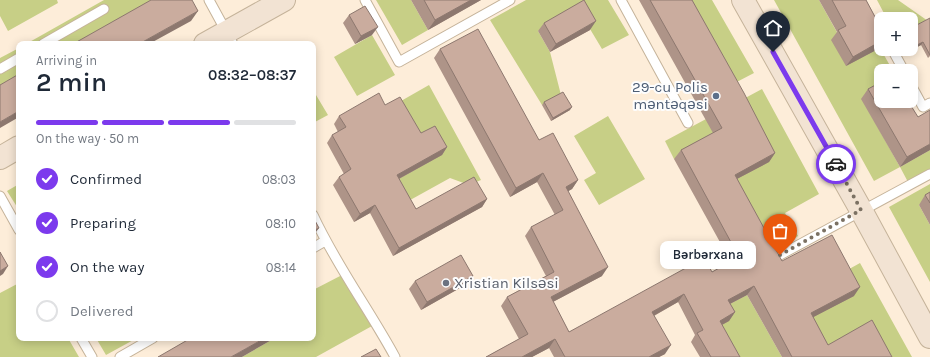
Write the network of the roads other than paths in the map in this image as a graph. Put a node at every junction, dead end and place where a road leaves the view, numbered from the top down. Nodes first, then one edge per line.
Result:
1 (209, 0) edge
2 (284, 0) edge
3 (365, 0) edge
4 (510, 0) edge
5 (621, 0) edge
6 (744, 0) edge
7 (104, 9) dead end
8 (230, 38) edge
9 (48, 41) edge
10 (218, 41) edge
11 (16, 60) edge
12 (0, 69) edge
13 (918, 98) edge
14 (930, 103) edge
15 (688, 123) dead end
16 (16, 149) edge
17 (0, 158) edge
18 (930, 174) edge
19 (0, 196) edge
20 (861, 210) junction
21 (316, 222) edge
22 (16, 225) edge
23 (325, 241) junction
24 (316, 246) edge
25 (780, 255) edge
26 (930, 336) edge
27 (83, 341) edge
28 (148, 341) edge
29 (92, 357) edge
30 (120, 357) edge
31 (395, 357) edge

1 - 8 lane
2 - 8 main road
3 - 4 lane
5 - 15 lane
6 - 20 main road
7 - 9 lane
8 - 10 main road
11 - 12 lane
13 - 14 lane
16 - 17 main road
18 - 20 lane
19 - 22 lane
20 - 25 lane
20 - 26 main road
21 - 23 lane
23 - 24 lane
23 - 31 lane
27 - 29 lane
28 - 30 lane

